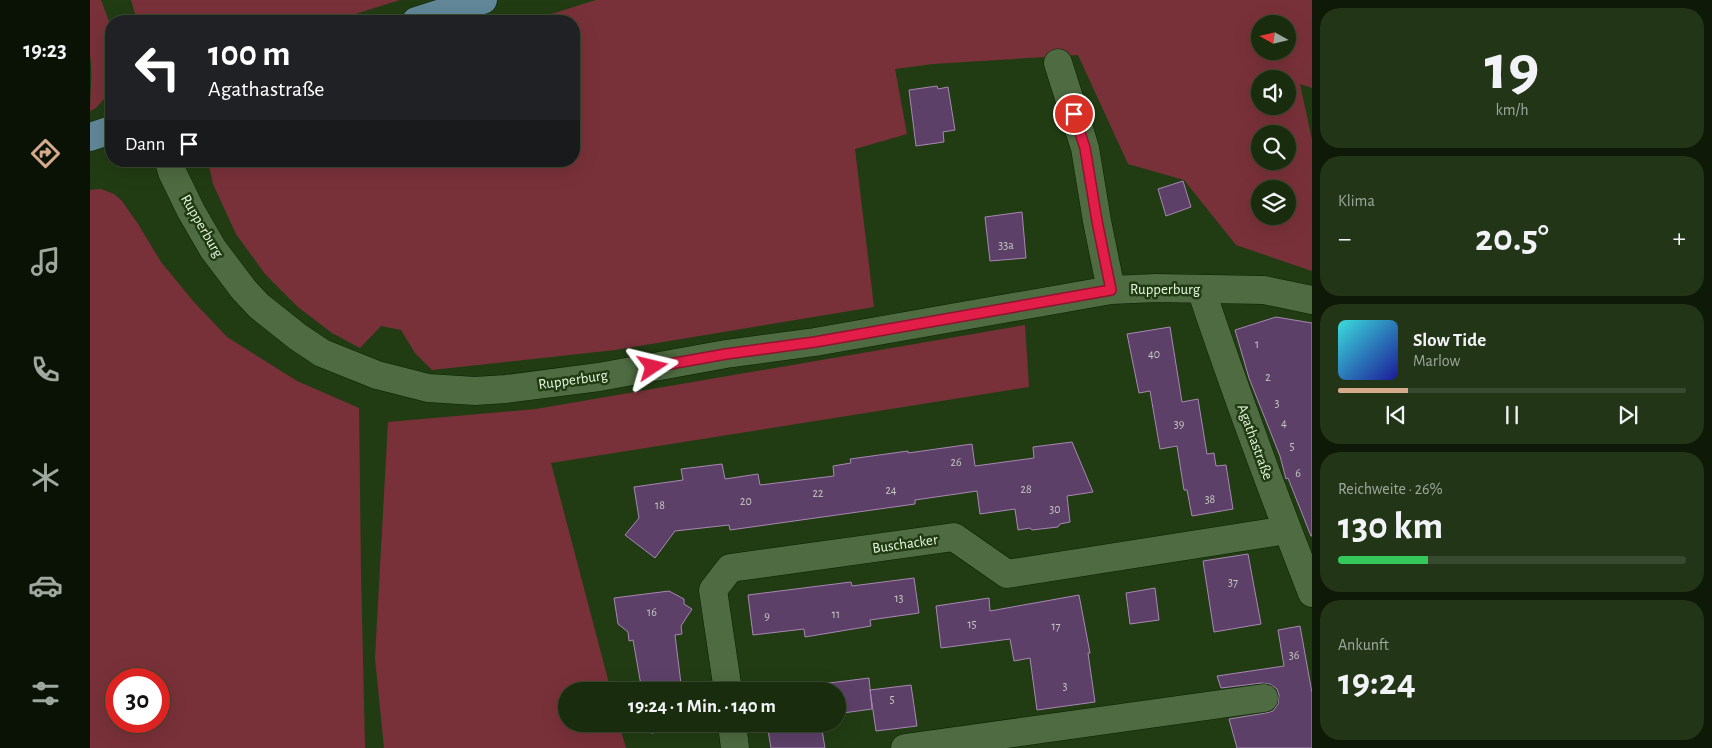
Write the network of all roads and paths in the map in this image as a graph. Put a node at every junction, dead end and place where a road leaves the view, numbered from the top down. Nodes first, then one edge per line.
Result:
1 (483, 0) edge
2 (435, 15) edge
3 (1058, 63) dead end
4 (105, 132) edge
5 (90, 137) edge
6 (171, 167) edge
7 (1201, 289) junction
8 (1111, 290) junction
9 (1312, 300) edge
10 (1287, 530) junction
11 (1312, 593) edge
12 (727, 682) edge
13 (1264, 698) dead end
14 (733, 732) edge
15 (735, 748) edge
16 (905, 748) edge

1 - 2 main road
3 - 8 street
4 - 5 main road
6 - 8 street, Rupperburg
7 - 8 street, Rupperburg
7 - 9 street, Rupperburg
7 - 10 street, Agathastraße
10 - 11 street, Agathastraße
10 - 12 street, Buschacker
13 - 16 street
14 - 15 street

